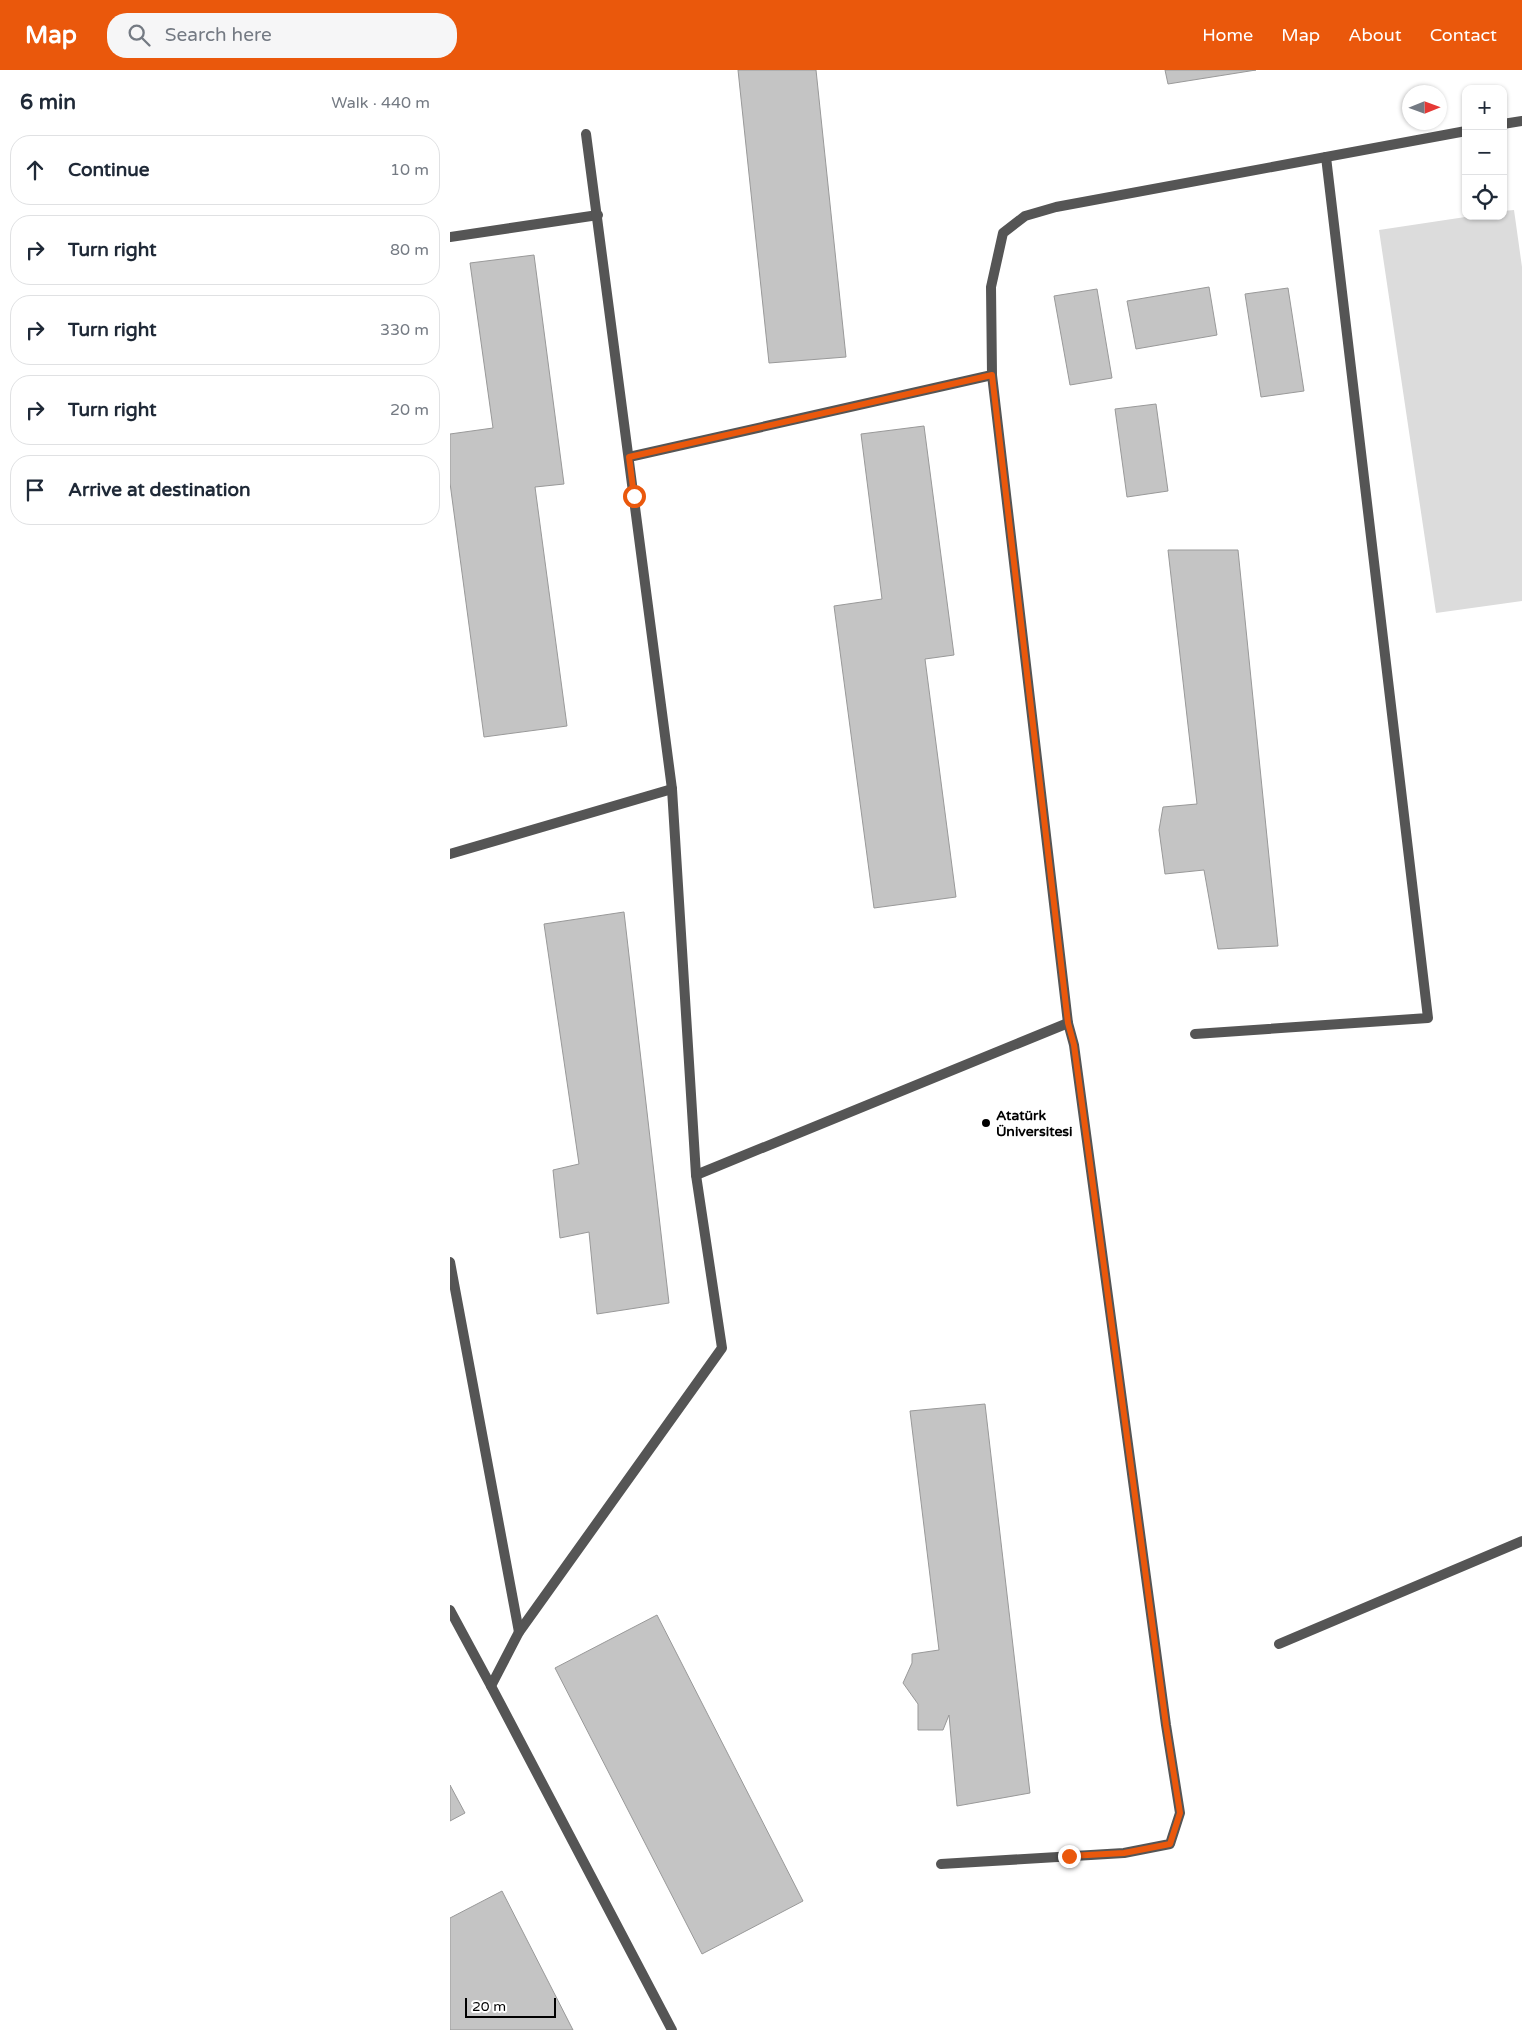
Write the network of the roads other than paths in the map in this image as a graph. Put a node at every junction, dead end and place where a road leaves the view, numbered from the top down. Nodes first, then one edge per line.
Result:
1 (1522, 120) edge
2 (1507, 123) edge
3 (1462, 132) edge
4 (586, 134) dead end
5 (1326, 157) junction
6 (598, 215) junction
7 (450, 237) edge
8 (992, 375) junction
9 (629, 457) junction
10 (672, 789) junction
11 (450, 854) edge
12 (1068, 1023) junction
13 (1195, 1034) dead end
14 (696, 1175) junction
15 (450, 1262) edge
16 (1522, 1542) edge
17 (450, 1610) edge
18 (519, 1632) junction
19 (1279, 1644) dead end
20 (491, 1686) junction
21 (942, 1864) dead end
22 (672, 2030) edge

1 - 2 street
3 - 5 street
4 - 6 street
5 - 8 street
5 - 13 street
6 - 7 street
6 - 9 street
8 - 9 street
8 - 12 street
9 - 10 street
10 - 11 street
10 - 14 street
12 - 14 street
12 - 21 street
14 - 18 street
15 - 18 street
16 - 19 street
17 - 20 street
18 - 20 street
20 - 22 street

